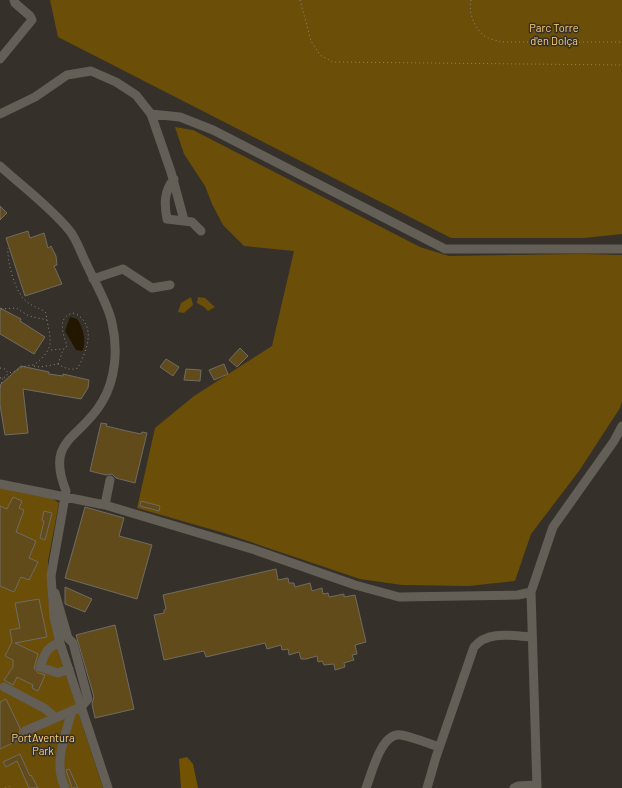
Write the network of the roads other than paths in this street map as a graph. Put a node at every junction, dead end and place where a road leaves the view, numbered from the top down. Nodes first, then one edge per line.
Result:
1 (14, 0) edge
2 (0, 59) edge
3 (0, 114) edge
4 (151, 114) junction
5 (0, 166) edge
6 (174, 179) junction
7 (184, 220) junction
8 (201, 231) dead end
9 (622, 249) edge
10 (93, 279) junction
11 (170, 285) dead end
12 (622, 426) edge
13 (110, 480) dead end
14 (0, 484) edge
15 (65, 496) junction
16 (105, 505) junction
17 (51, 584) junction
18 (531, 592) junction
19 (532, 637) junction
20 (60, 643) junction
21 (68, 669) junction
22 (4, 687) dead end
23 (81, 707) junction
24 (72, 711) junction
25 (56, 718) junction
26 (25, 731) dead end
27 (439, 747) junction
28 (537, 786) edge
29 (516, 787) edge
30 (65, 788) edge
31 (108, 788) edge
32 (366, 788) edge
33 (427, 788) edge

1 - 2 lane
3 - 4 lane
4 - 6 lane
4 - 9 lane
5 - 10 lane
6 - 7 lane
6 - 7 lane
7 - 8 lane
10 - 11 lane
10 - 15 lane
12 - 18 lane
13 - 16 lane
14 - 15 lane
15 - 16 lane
15 - 17 lane
16 - 18 lane
17 - 20 lane
17 - 23 lane
18 - 19 lane
19 - 27 lane
19 - 28 lane
20 - 21 lane
20 - 21 lane
21 - 23 lane
22 - 25 lane
23 - 24 lane
23 - 31 lane
24 - 25 lane
24 - 30 lane
25 - 26 lane
27 - 32 lane
27 - 33 lane
28 - 29 lane

